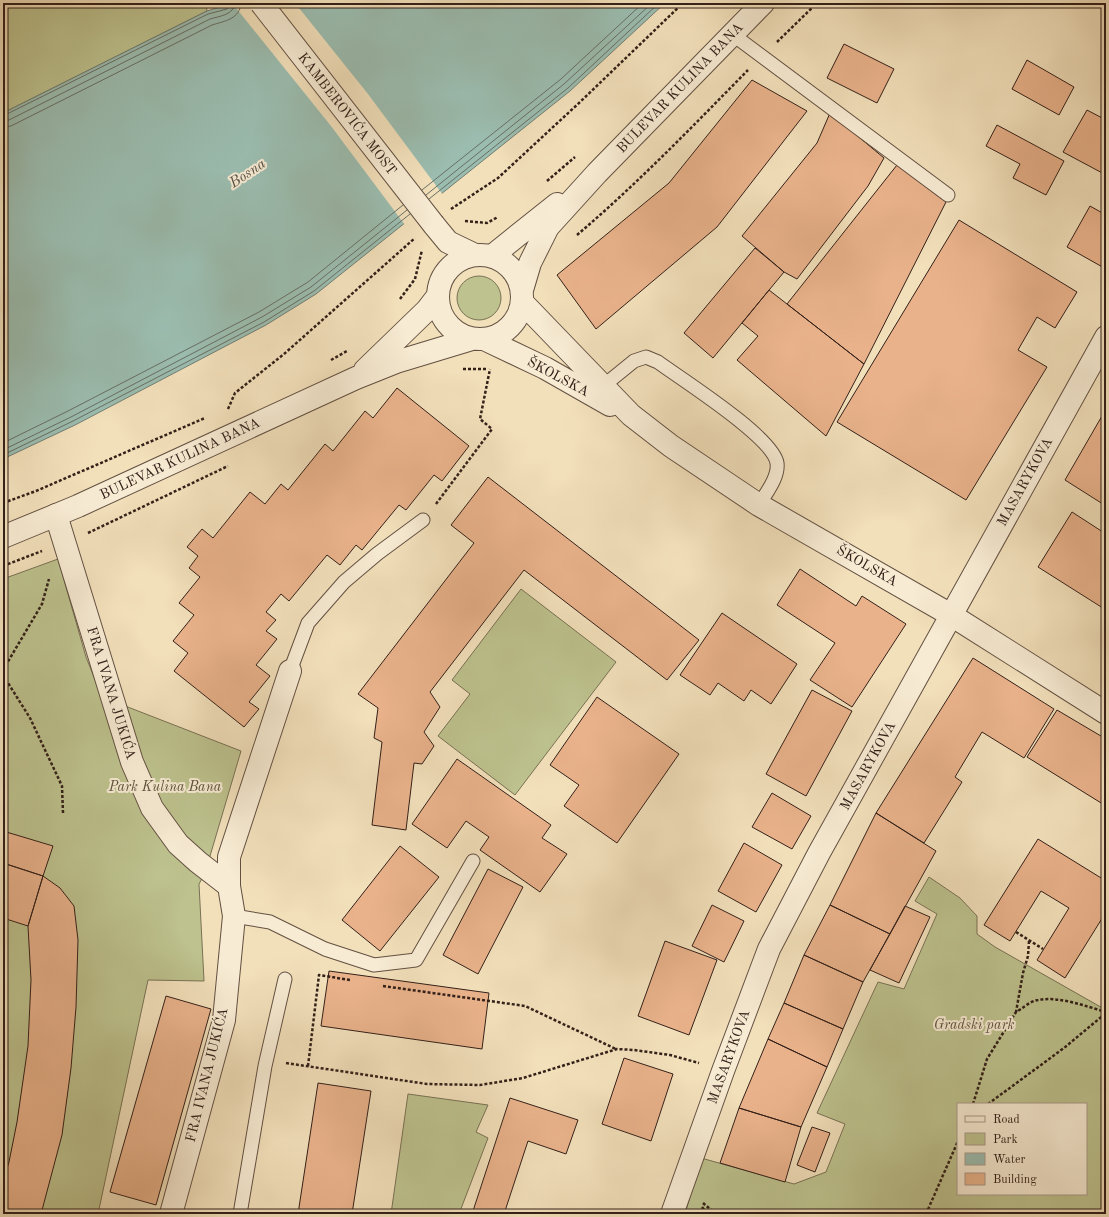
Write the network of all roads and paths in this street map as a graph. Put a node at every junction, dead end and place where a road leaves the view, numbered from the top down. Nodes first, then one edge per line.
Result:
1 (261, 3) edge
2 (763, 3) edge
3 (817, 3) edge
4 (732, 34) junction
5 (762, 56) junction
6 (581, 153) dead end
7 (597, 173) junction
8 (546, 181) dead end
9 (948, 195) dead end
10 (504, 214) dead end
11 (437, 229) junction
12 (574, 237) dead end
13 (483, 255) junction
14 (446, 271) junction
15 (522, 296) junction
16 (437, 297) junction
17 (400, 300) dead end
18 (1106, 337) edge
19 (478, 339) junction
20 (354, 347) dead end
21 (329, 361) dead end
22 (461, 369) dead end
23 (490, 369) junction
24 (495, 370) dead end
25 (356, 378) junction
26 (602, 387) junction
27 (233, 409) dead end
28 (226, 412) dead end
29 (631, 415) junction
30 (207, 418) dead end
31 (3, 503) edge
32 (759, 505) junction
33 (56, 515) junction
34 (423, 520) joint
35 (3, 538) edge
36 (50, 576) dead end
37 (951, 615) junction
38 (3, 670) edge
39 (290, 671) joint
40 (3, 675) edge
41 (1106, 713) edge
42 (63, 813) dead end
43 (473, 861) dead end
44 (229, 886) junction
45 (234, 916) junction
46 (1016, 932) dead end
47 (1029, 941) junction
48 (1043, 950) dead end
49 (285, 979) dead end
50 (357, 981) dead end
51 (380, 985) dead end
52 (1016, 1012) junction
53 (1106, 1012) edge
54 (1106, 1017) edge
55 (617, 1049) junction
56 (267, 1060) junction
57 (308, 1066) junction
58 (1106, 1068) edge
59 (723, 1071) junction
60 (973, 1103) edge
61 (989, 1103) edge
62 (957, 1143) edge
63 (699, 1200) dead end
64 (171, 1214) edge
65 (240, 1214) edge
66 (672, 1214) edge
67 (716, 1214) edge
68 (926, 1214) edge

1 - 11 street, KAMBEROVIĆA MOST, bridge
2 - 4 street, BULEVAR KULINA BANA
3 - 5 path
4 - 5 lane
4 - 7 street, BULEVAR KULINA BANA
5 - 9 lane
5 - 12 path
6 - 8 path
7 - 13 street, BULEVAR KULINA BANA
7 - 15 street, BULEVAR KULINA BANA
10 - 11 path
11 - 13 street
11 - 14 street
11 - 17 path
13 - 14 street
13 - 15 street
14 - 16 street
15 - 19 street
15 - 26 street, ŠKOLSKA
16 - 19 street
16 - 25 street, BULEVAR KULINA BANA
18 - 37 street, MASARYKOVA
19 - 25 street, BULEVAR KULINA BANA
19 - 29 street, ŠKOLSKA
20 - 21 path
22 - 23 path
23 - 24 path
23 - 34 path
25 - 33 street, BULEVAR KULINA BANA
26 - 29 street, ŠKOLSKA
26 - 32 lane
27 - 28 path
29 - 32 street, ŠKOLSKA
30 - 31 path
32 - 37 street, ŠKOLSKA
33 - 35 street, BULEVAR KULINA BANA
33 - 44 street, FRA IVANA JUKIĆA
34 - 39 lane
36 - 38 path
37 - 41 street, ŠKOLSKA
37 - 59 street, MASARYKOVA
39 - 44 street, FRA IVANA JUKIĆA
40 - 42 path
43 - 45 lane
44 - 45 street, FRA IVANA JUKIĆA
45 - 64 street, FRA IVANA JUKIĆA
46 - 47 path
47 - 48 path
47 - 52 path
49 - 56 lane
50 - 57 path
51 - 55 path
52 - 53 path
52 - 60 path
53 - 61 path
54 - 58 path
55 - 57 path
55 - 59 path
56 - 57 path
56 - 65 lane
59 - 66 street, MASARYKOVA
62 - 68 path
63 - 67 path

